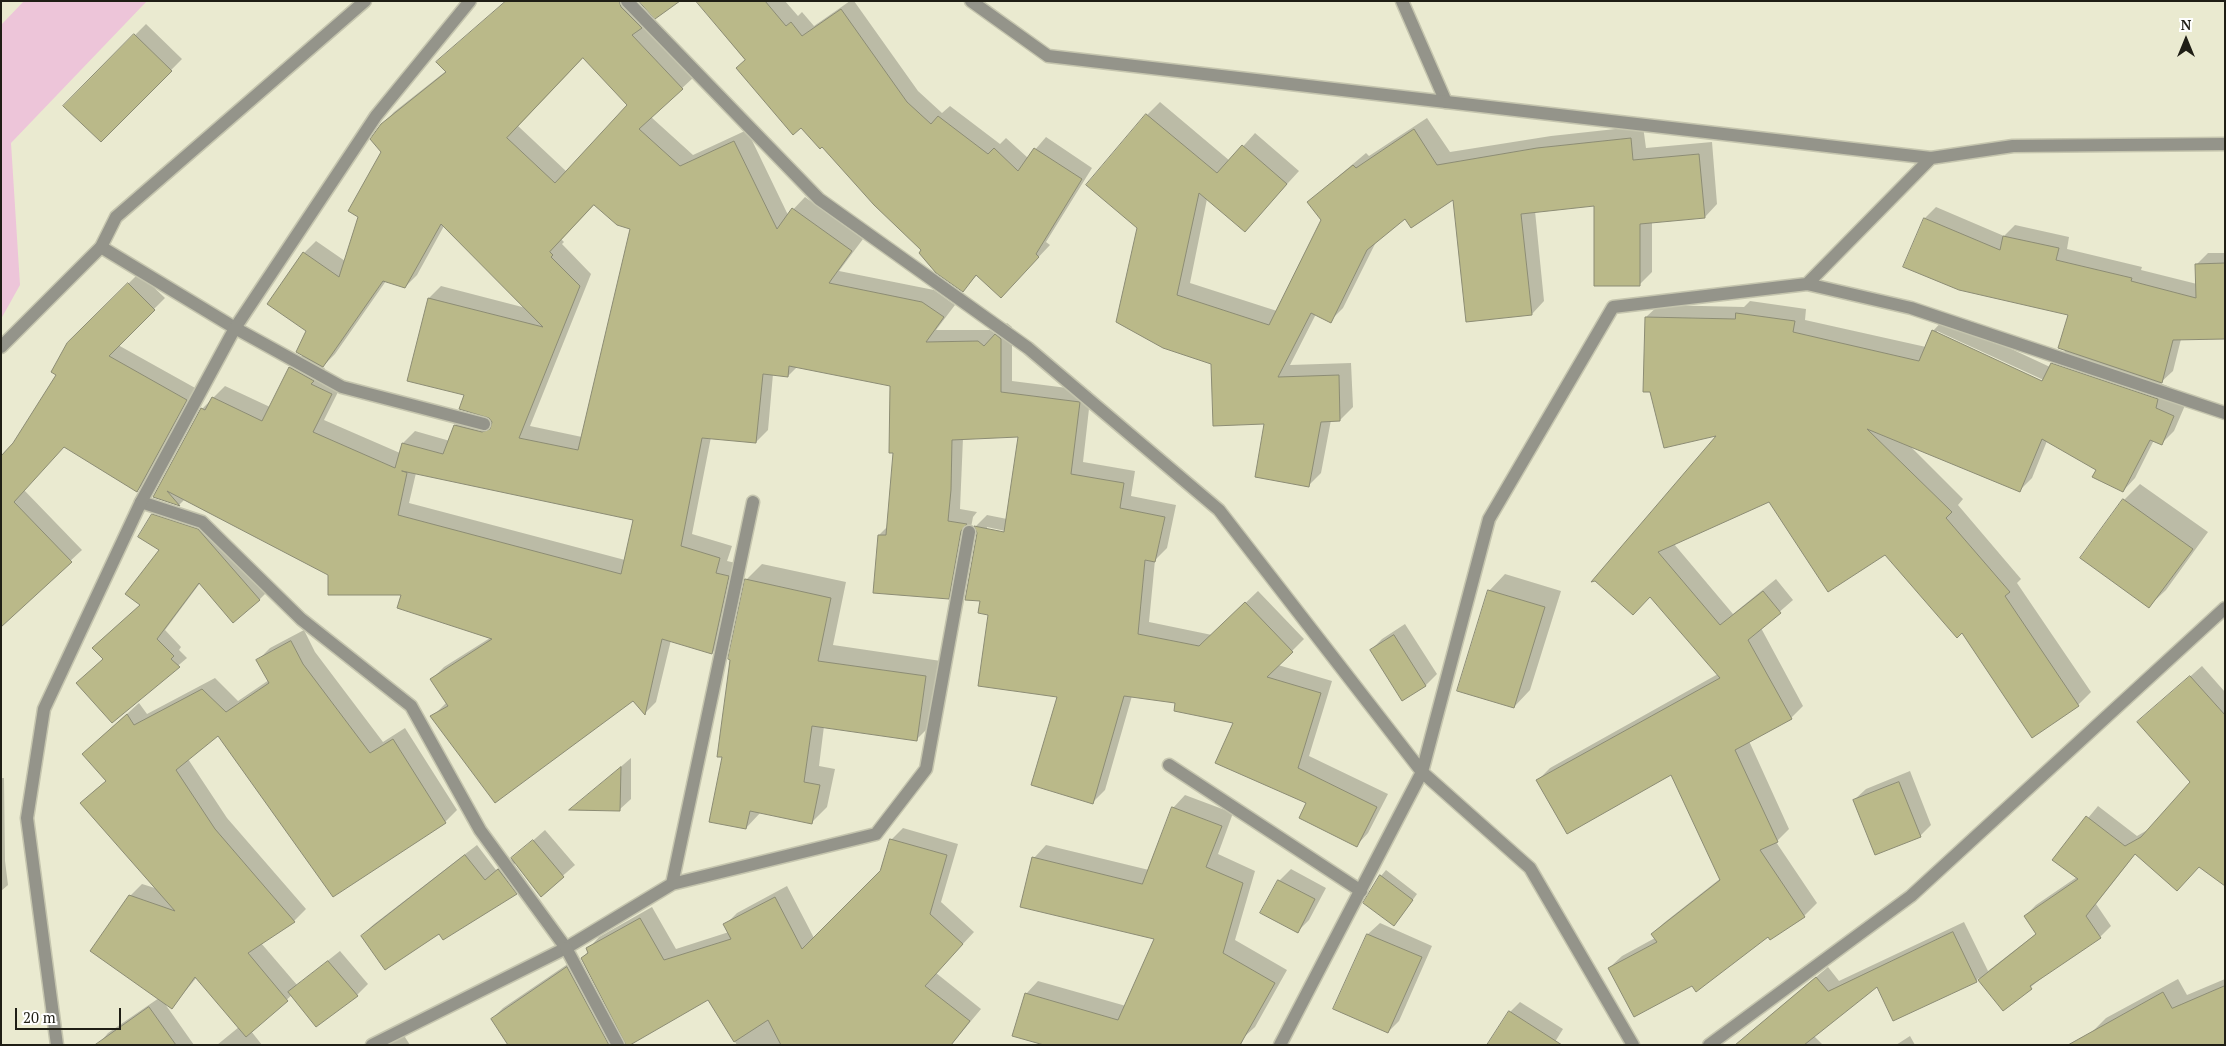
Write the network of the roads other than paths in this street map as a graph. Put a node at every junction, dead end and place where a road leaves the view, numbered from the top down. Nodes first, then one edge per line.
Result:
1 (365, 1) edge
2 (470, 1) edge
3 (627, 1) edge
4 (971, 1) edge
5 (1402, 1) edge
6 (1446, 102) junction
7 (2225, 144) edge
8 (1931, 158) junction
9 (102, 247) junction
10 (1807, 284) junction
11 (235, 328) junction
12 (1, 347) edge
13 (2225, 413) edge
14 (484, 424) dead end
15 (141, 502) junction
16 (752, 502) dead end
17 (969, 532) dead end
18 (2225, 608) edge
19 (1169, 765) dead end
20 (1422, 772) junction
21 (672, 884) junction
22 (1361, 891) junction
23 (566, 948) junction
24 (57, 1045) edge
25 (372, 1045) edge
26 (618, 1045) edge
27 (1280, 1045) edge
28 (1633, 1045) edge
29 (1709, 1045) edge

1 - 9 street
2 - 11 street
3 - 20 street
4 - 6 street
5 - 6 street
6 - 8 street
7 - 8 street
8 - 10 street
9 - 11 street
9 - 12 street
10 - 13 street
10 - 20 street
11 - 14 street
11 - 15 street
15 - 23 street
15 - 24 street
16 - 21 street
17 - 21 street
18 - 29 street
19 - 22 street
20 - 22 street
20 - 28 street
21 - 23 street
22 - 27 street
23 - 25 street
23 - 26 street

